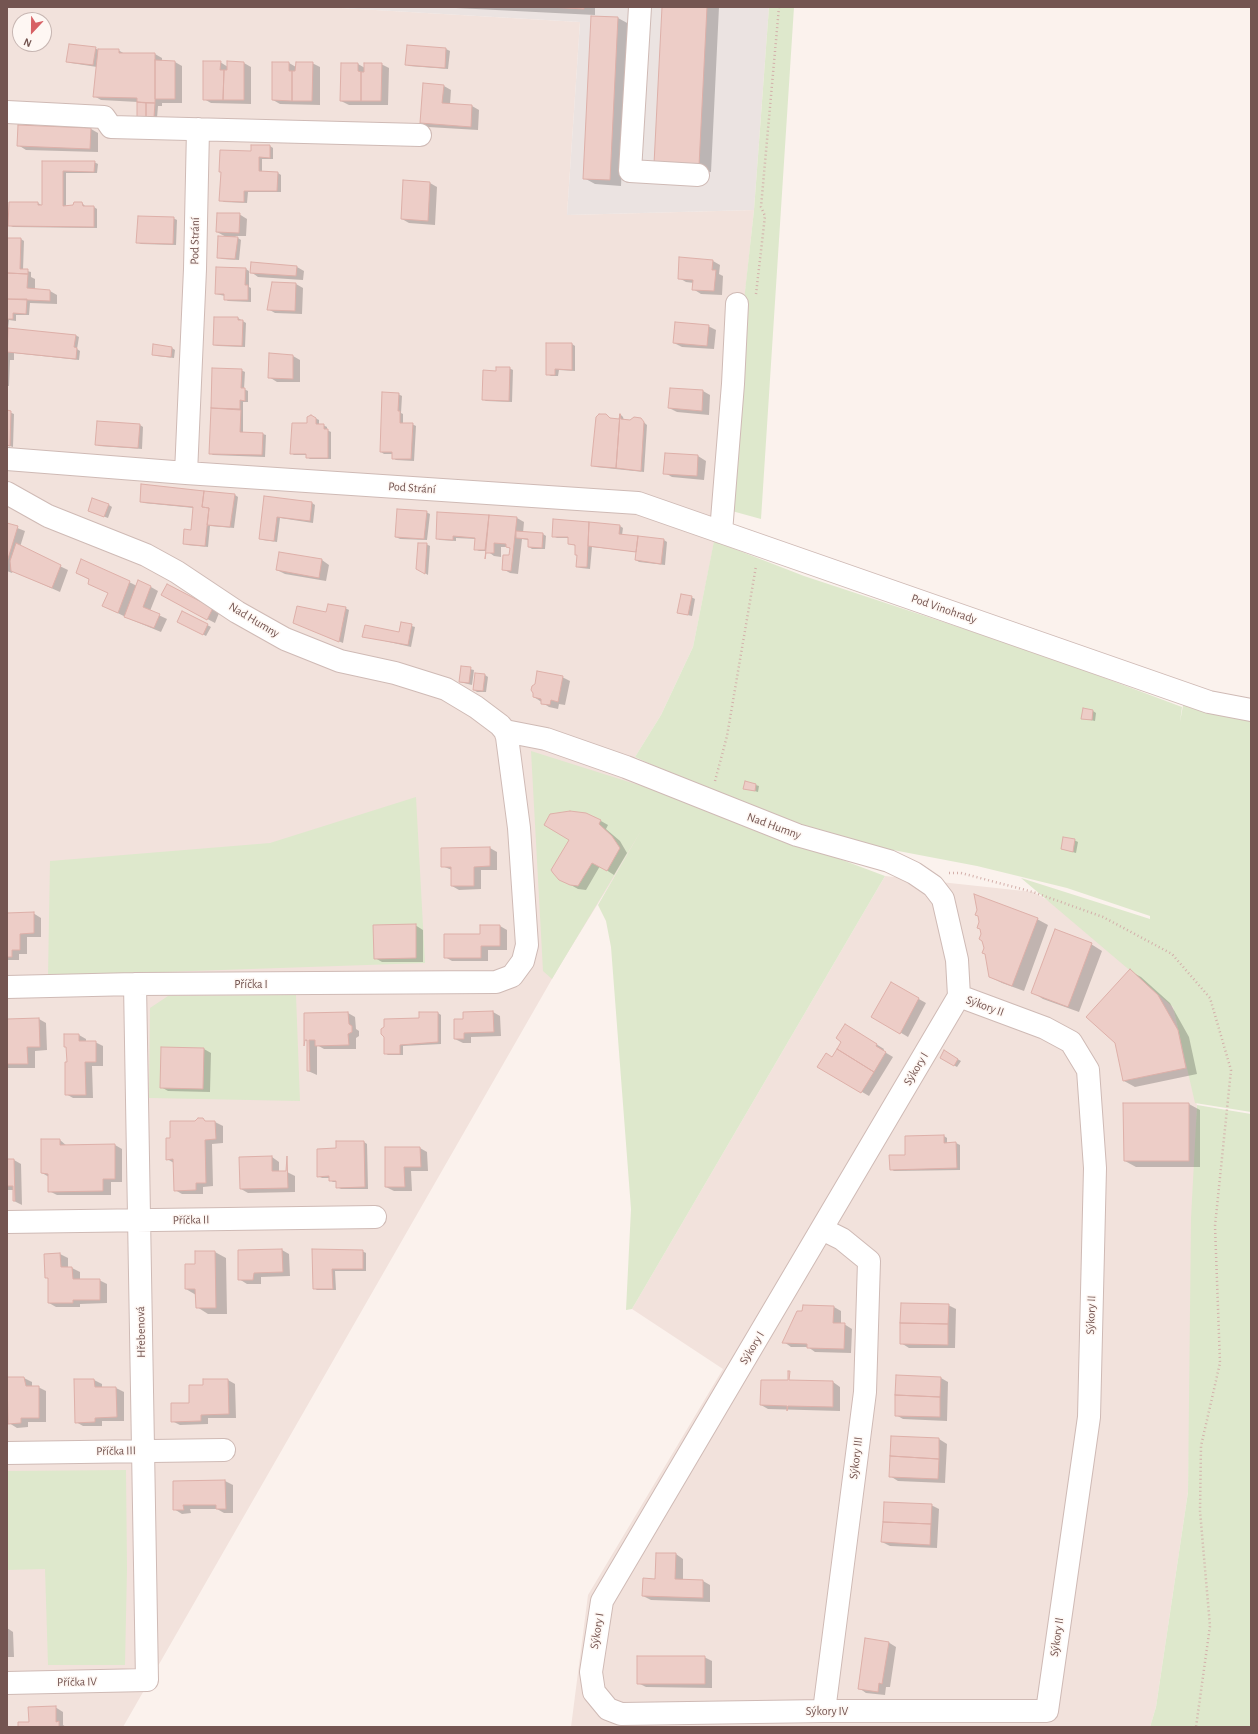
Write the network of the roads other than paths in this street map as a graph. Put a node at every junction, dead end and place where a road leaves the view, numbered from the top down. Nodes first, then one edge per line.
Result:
1 (640, 7) edge
2 (7, 112) edge
3 (198, 129) junction
4 (420, 135) dead end
5 (698, 175) dead end
6 (746, 301) road end
7 (7, 459) edge
8 (186, 473) junction
9 (7, 493) edge
10 (638, 504) joint
11 (721, 532) junction
12 (1251, 710) edge
13 (505, 731) junction
14 (135, 984) junction
15 (7, 987) edge
16 (959, 996) junction
17 (375, 1217) dead end
18 (139, 1220) junction
19 (7, 1222) edge
20 (822, 1229) junction
21 (224, 1450) dead end
22 (143, 1451) junction
23 (7, 1453) edge
24 (147, 1680) joint
25 (7, 1683) edge
26 (608, 1709) joint
27 (824, 1711) junction
28 (1047, 1711) joint

1 - 5 street
2 - 3 street
3 - 4 street
3 - 8 street, Pod Strání
6 - 11 street
7 - 8 street, Pod Strání
8 - 10 street, Pod Strání
9 - 13 street, Nad Humny
10 - 11 street, Pod Vinohrady
11 - 12 street, Pod Vinohrady
13 - 14 street, Příčka I
13 - 16 street, Nad Humny
14 - 15 street, Příčka I
14 - 18 street, Hřebenová
16 - 20 street, Sýkory I
16 - 28 street, Sýkory II
17 - 18 street, Příčka II
18 - 19 street, Příčka II
18 - 22 street, Hřebenová
20 - 26 street, Sýkory I
20 - 27 street, Sýkory III
21 - 22 street, Příčka III
22 - 23 street, Příčka III
22 - 24 street, Hřebenová
24 - 25 street, Příčka IV
26 - 27 street, Sýkory IV
27 - 28 street, Sýkory IV

